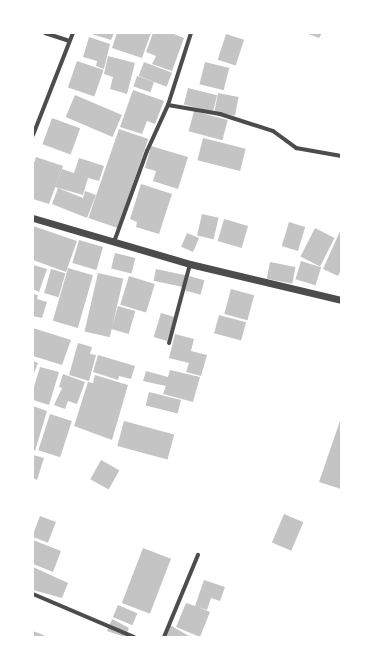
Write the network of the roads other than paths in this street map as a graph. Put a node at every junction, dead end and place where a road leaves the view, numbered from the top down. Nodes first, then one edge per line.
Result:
1 (45, 33) edge
2 (73, 33) edge
3 (191, 33) edge
4 (70, 41) junction
5 (168, 105) junction
6 (33, 135) edge
7 (341, 156) edge
8 (33, 218) edge
9 (114, 242) junction
10 (190, 264) junction
11 (341, 300) edge
12 (169, 342) dead end
13 (198, 555) dead end
14 (33, 594) edge
15 (134, 637) edge
16 (164, 637) edge

1 - 4 street
2 - 4 street
3 - 5 street
4 - 6 street
5 - 7 street
5 - 9 street
8 - 9 street
9 - 10 street
10 - 11 street
10 - 12 street
13 - 16 street
14 - 15 street

